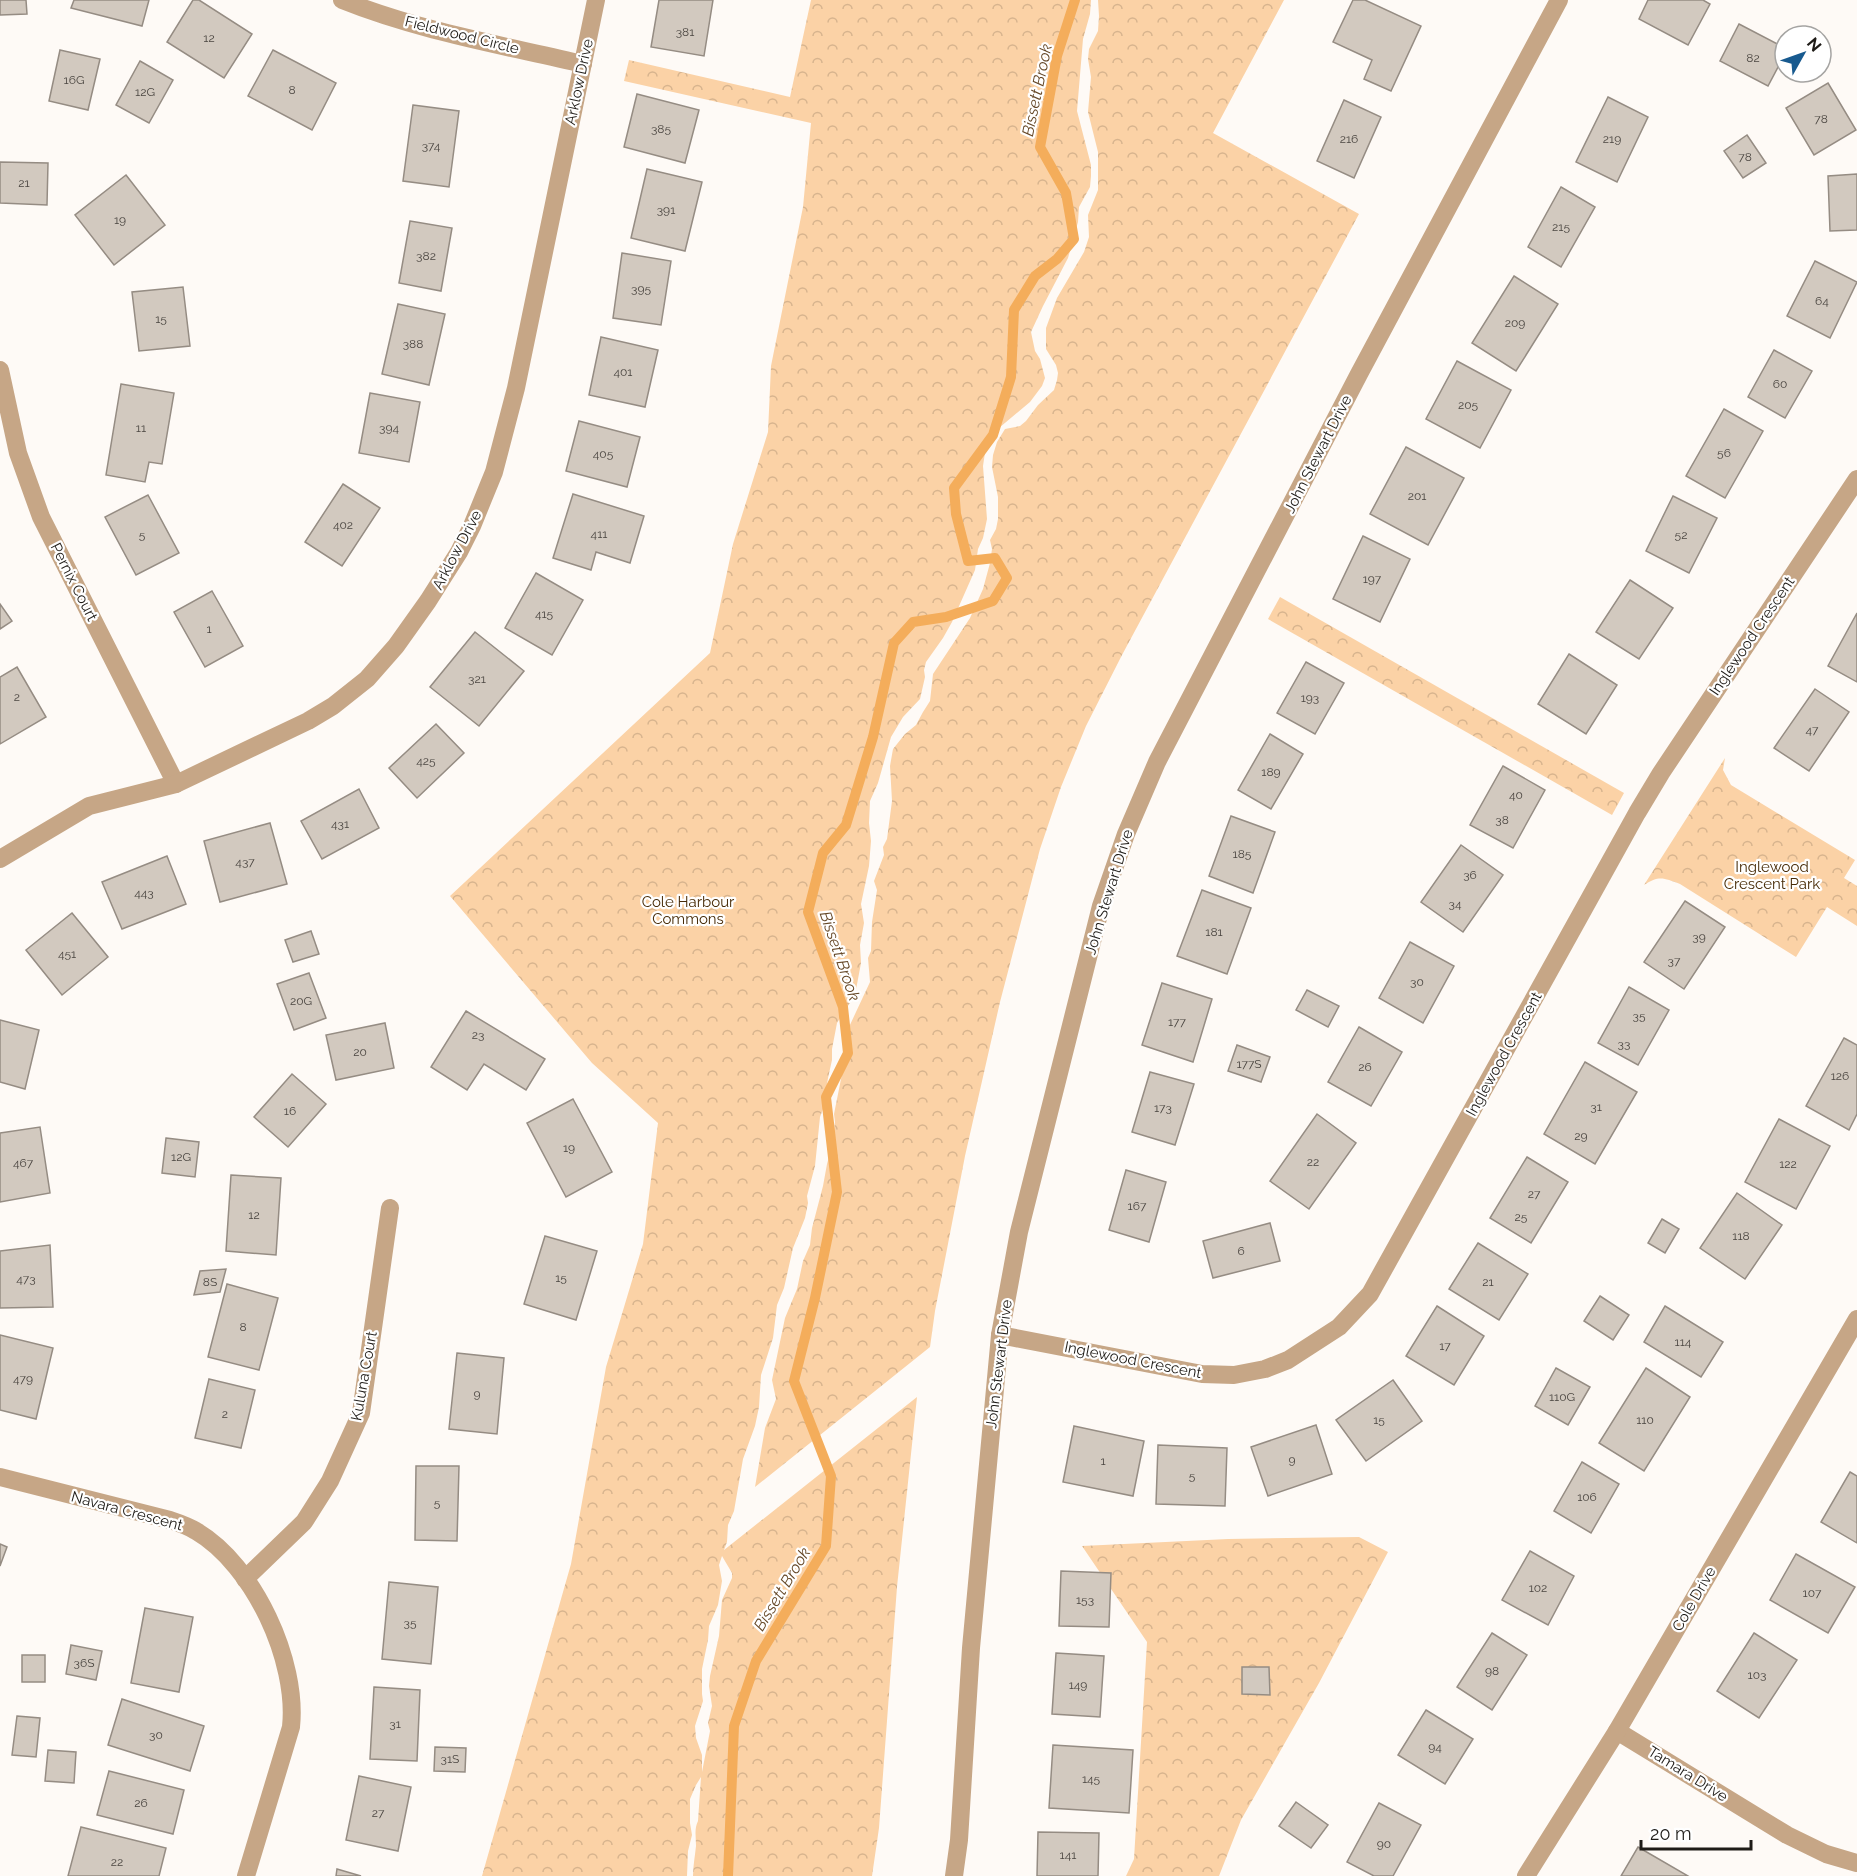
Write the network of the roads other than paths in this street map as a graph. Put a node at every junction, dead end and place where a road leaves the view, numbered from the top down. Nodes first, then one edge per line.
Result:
1 (342, 0) edge
2 (596, 0) edge
3 (1559, 0) edge
4 (583, 64) junction
5 (0, 370) edge
6 (1857, 479) edge
7 (176, 784) junction
8 (0, 859) edge
9 (390, 1208) dead end
10 (1857, 1319) edge
11 (1000, 1335) junction
12 (0, 1477) edge
13 (245, 1579) junction
14 (1617, 1731) junction
15 (1857, 1863) edge
16 (246, 1876) edge
17 (954, 1876) edge
18 (1526, 1876) edge

1 - 4 street, Fieldwood Circle
2 - 4 street, Arklow Drive
3 - 11 street, John Stewart Drive
4 - 7 street, Arklow Drive
5 - 7 street, Pernix Court
6 - 11 street, Inglewood Crescent
7 - 8 street, Arklow Drive
9 - 13 street, Kuluna Court
10 - 14 street, Cole Drive
11 - 17 street, John Stewart Drive
12 - 13 street, Navara Crescent
13 - 16 street, Navara Crescent
14 - 15 street, Tamara Drive
14 - 18 street, Cole Drive

